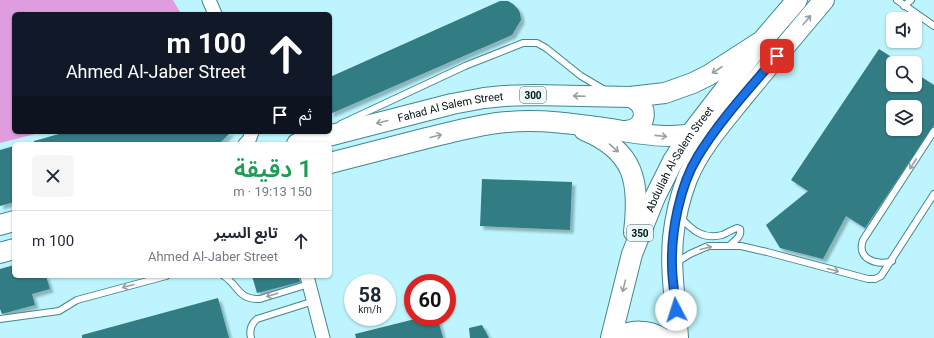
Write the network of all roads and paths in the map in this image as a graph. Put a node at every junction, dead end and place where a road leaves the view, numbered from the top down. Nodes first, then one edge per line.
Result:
1 (209, 0) edge
2 (797, 0) edge
3 (824, 0) edge
4 (896, 0) edge
5 (911, 0) edge
6 (904, 6) junction
7 (214, 12) edge
8 (934, 26) edge
9 (762, 41) junction
10 (626, 97) junction
11 (568, 123) junction
12 (337, 126) dead end
13 (720, 126) junction
14 (626, 131) junction
15 (934, 131) edge
16 (320, 134) edge
17 (689, 136) junction
18 (302, 142) edge
19 (306, 142) edge
20 (332, 162) edge
21 (934, 194) edge
22 (678, 214) junction
23 (12, 222) edge
24 (0, 225) edge
25 (729, 246) junction
26 (12, 250) edge
27 (0, 253) edge
28 (632, 254) junction
29 (892, 261) junction
30 (672, 265) junction
31 (159, 278) edge
32 (226, 278) edge
33 (308, 280) edge
34 (314, 301) junction
35 (0, 319) edge
36 (251, 338) edge
37 (323, 338) edge
38 (611, 338) edge
39 (618, 338) edge
40 (662, 338) edge
41 (678, 338) edge

1 - 7 street
2 - 9 main road
13 -> 3 main road, Abdullah Al-Salem Street
4 - 6 lane
5 - 6 lane
6 - 8 lane
9 -> 10 main road, Fahad Al Salem Street / 300
9 - 17 main road, Abdullah Al-Salem Street / 350
10 - 12 lane
10 - 14 main road
10 -> 19 main road, Fahad Al Salem Street / 300
11 - 14 main road
20 -> 11 main road
11 -> 28 main road
13 - 17 main road
13 - 22 main road, Abdullah Al-Salem Street
14 -> 17 main road
15 -> 29 lane
16 - 18 lane
17 - 28 main road, Abdullah Al-Salem Street / 350
21 - 29 lane
22 - 25 lane
22 - 30 main road, Abdullah Al-Salem Street
23 - 24 main road
25 -> 29 lane
30 -> 25 lane
26 - 27 main road
28 -> 38 main road, Abdullah Al-Salem Street / 350
30 - 41 main road, Abdullah Al-Salem Street
31 -> 35 lane
33 -> 32 lane
33 - 34 street
34 - 36 lane
34 - 37 street
39 - 40 main road

